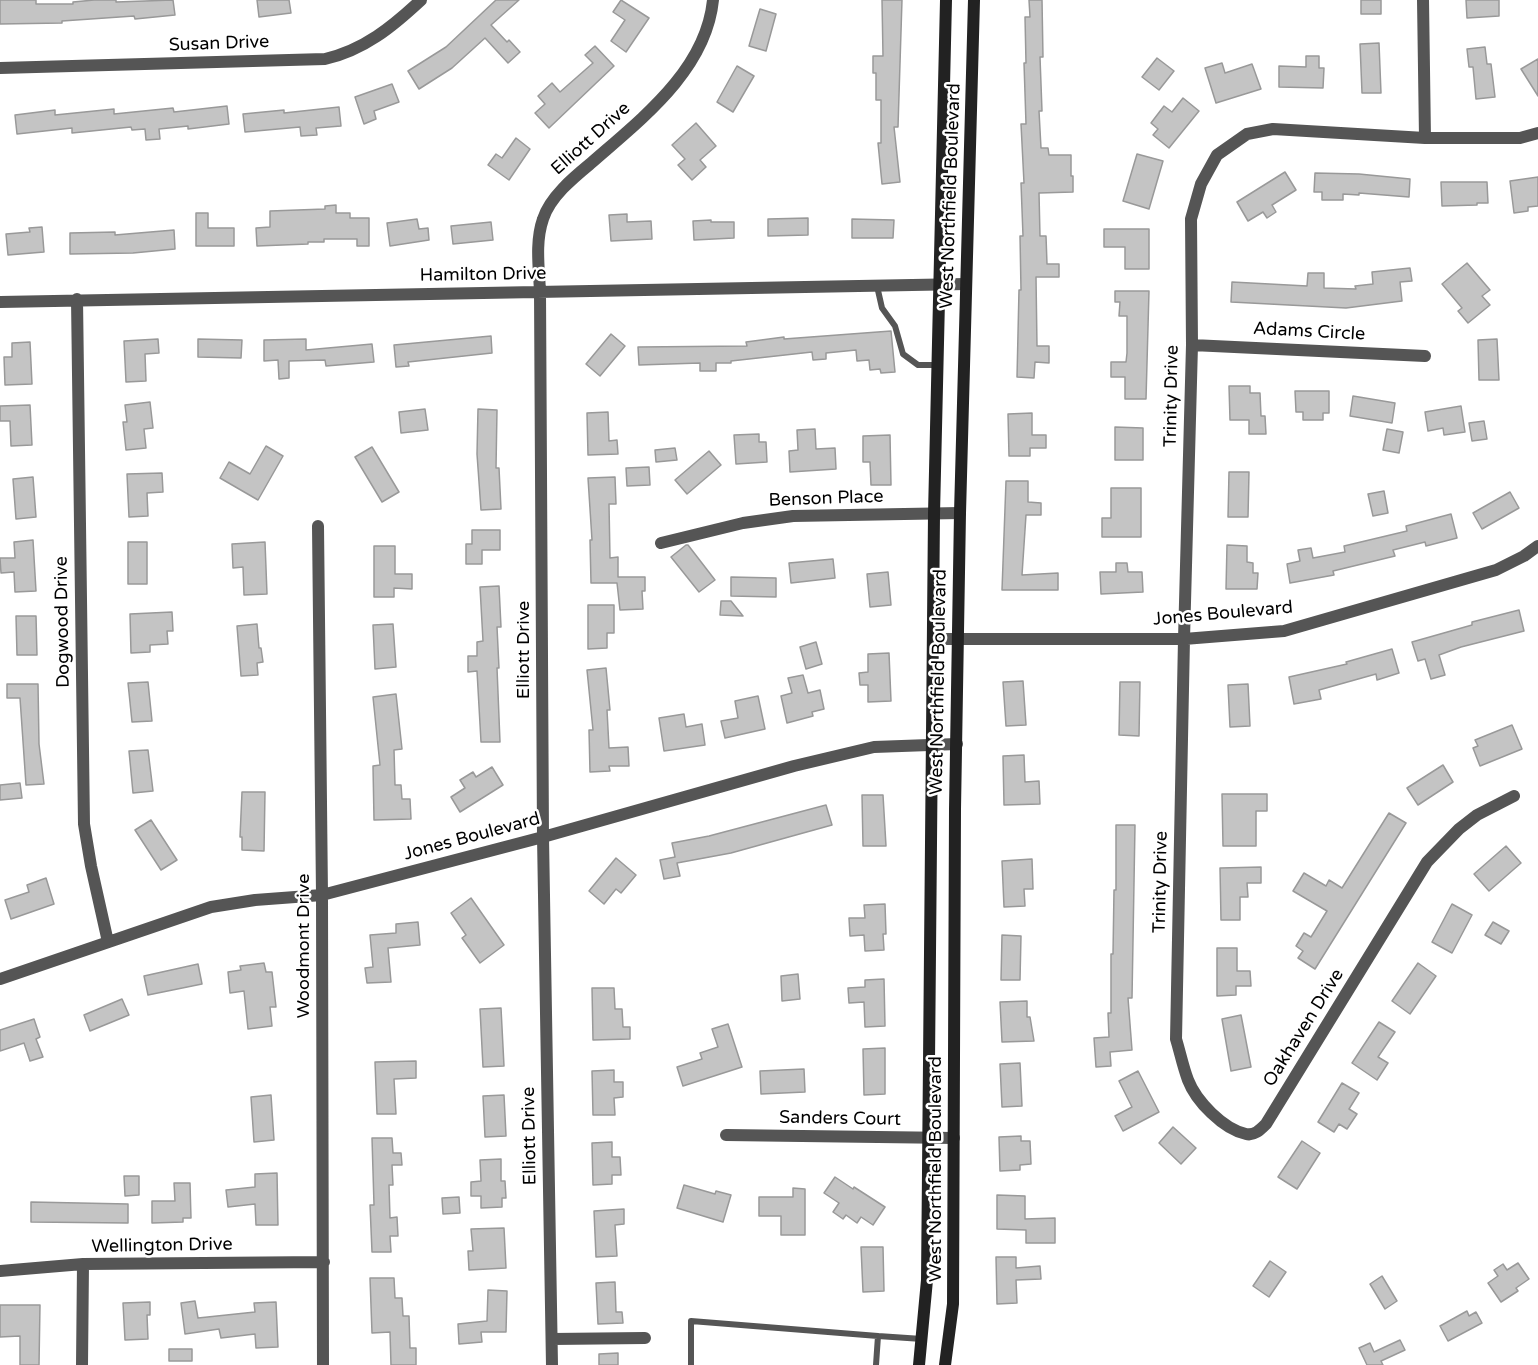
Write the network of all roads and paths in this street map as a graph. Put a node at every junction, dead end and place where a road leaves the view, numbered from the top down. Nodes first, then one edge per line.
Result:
1 (421, 0) edge
2 (713, 0) edge
3 (946, 0) edge
4 (974, 0) edge
5 (1423, 0) edge
6 (0, 68) edge
7 (1538, 133) edge
8 (1425, 138) junction
9 (966, 284) junction
10 (939, 285) junction
11 (877, 286) junction
12 (540, 292) junction
13 (77, 299) junction
14 (0, 302) edge
15 (1192, 345) junction
16 (1425, 356) dead end
17 (938, 365) junction
18 (960, 513) junction
19 (934, 514) junction
20 (318, 526) dead end
21 (661, 543) dead end
22 (1538, 546) edge
23 (933, 639) junction
24 (1184, 639) junction
25 (958, 640) junction
26 (932, 743) junction
27 (957, 744) junction
28 (1514, 796) dead end
29 (543, 837) junction
30 (322, 895) junction
31 (108, 942) junction
32 (1177, 972) joint
33 (0, 978) edge
34 (726, 1136) dead end
35 (928, 1137) junction
36 (954, 1138) junction
37 (324, 1262) junction
38 (83, 1264) junction
39 (0, 1271) edge
40 (878, 1336) junction
41 (645, 1338) dead end
42 (552, 1339) junction
43 (922, 1339) junction
44 (82, 1365) edge
45 (323, 1365) edge
46 (552, 1365) edge
47 (691, 1365) edge
48 (876, 1365) edge
49 (919, 1365) edge
50 (945, 1365) edge

1 - 6 street, Susan Drive
2 - 12 street, Elliott Drive
3 - 10 main road, West Northfield Boulevard
4 - 9 main road, West Northfield Boulevard
5 - 8 street
7 - 8 street, Trinity Drive
8 - 15 street, Trinity Drive
9 - 10 street, Hamilton Drive
9 - 18 main road, West Northfield Boulevard
10 - 11 street, Hamilton Drive
10 - 17 main road, West Northfield Boulevard
11 - 12 street, Hamilton Drive
11 - 17 lane
12 - 13 street, Hamilton Drive
12 - 29 street, Elliott Drive
13 - 14 street, Hamilton Drive
13 - 31 street, Dogwood Drive
15 - 16 street, Adams Circle
15 - 24 street, Trinity Drive
17 - 19 main road, West Northfield Boulevard
18 - 19 street, Benson Place
18 - 25 main road, West Northfield Boulevard
19 - 21 street, Benson Place
19 - 23 main road, West Northfield Boulevard
20 - 30 street, Woodmont Drive
22 - 24 street, Jones Boulevard
23 - 25 street, Jones Boulevard
23 - 26 main road, West Northfield Boulevard
24 - 25 street, Jones Boulevard
24 - 32 street, Trinity Drive
25 - 27 main road, West Northfield Boulevard
26 - 27 street, Jones Boulevard
26 - 29 street, Jones Boulevard
26 - 35 main road, West Northfield Boulevard
27 - 36 main road, West Northfield Boulevard
28 - 32 street, Oakhaven Drive
29 - 30 street, Jones Boulevard
29 - 42 street, Elliott Drive
30 - 31 street, Jones Boulevard
30 - 37 street, Woodmont Drive
31 - 33 street, Jones Boulevard
34 - 35 street, Sanders Court
35 - 36 street, Sanders Court
35 - 43 main road, West Northfield Boulevard
36 - 50 main road, West Northfield Boulevard
37 - 38 street, Wellington Drive
37 - 45 street, Woodmont Drive
38 - 39 street, Wellington Drive
38 - 44 street
40 - 43 lane
40 - 47 lane
40 - 48 lane
41 - 42 street
42 - 46 street, Elliott Drive
43 - 49 main road, West Northfield Boulevard

